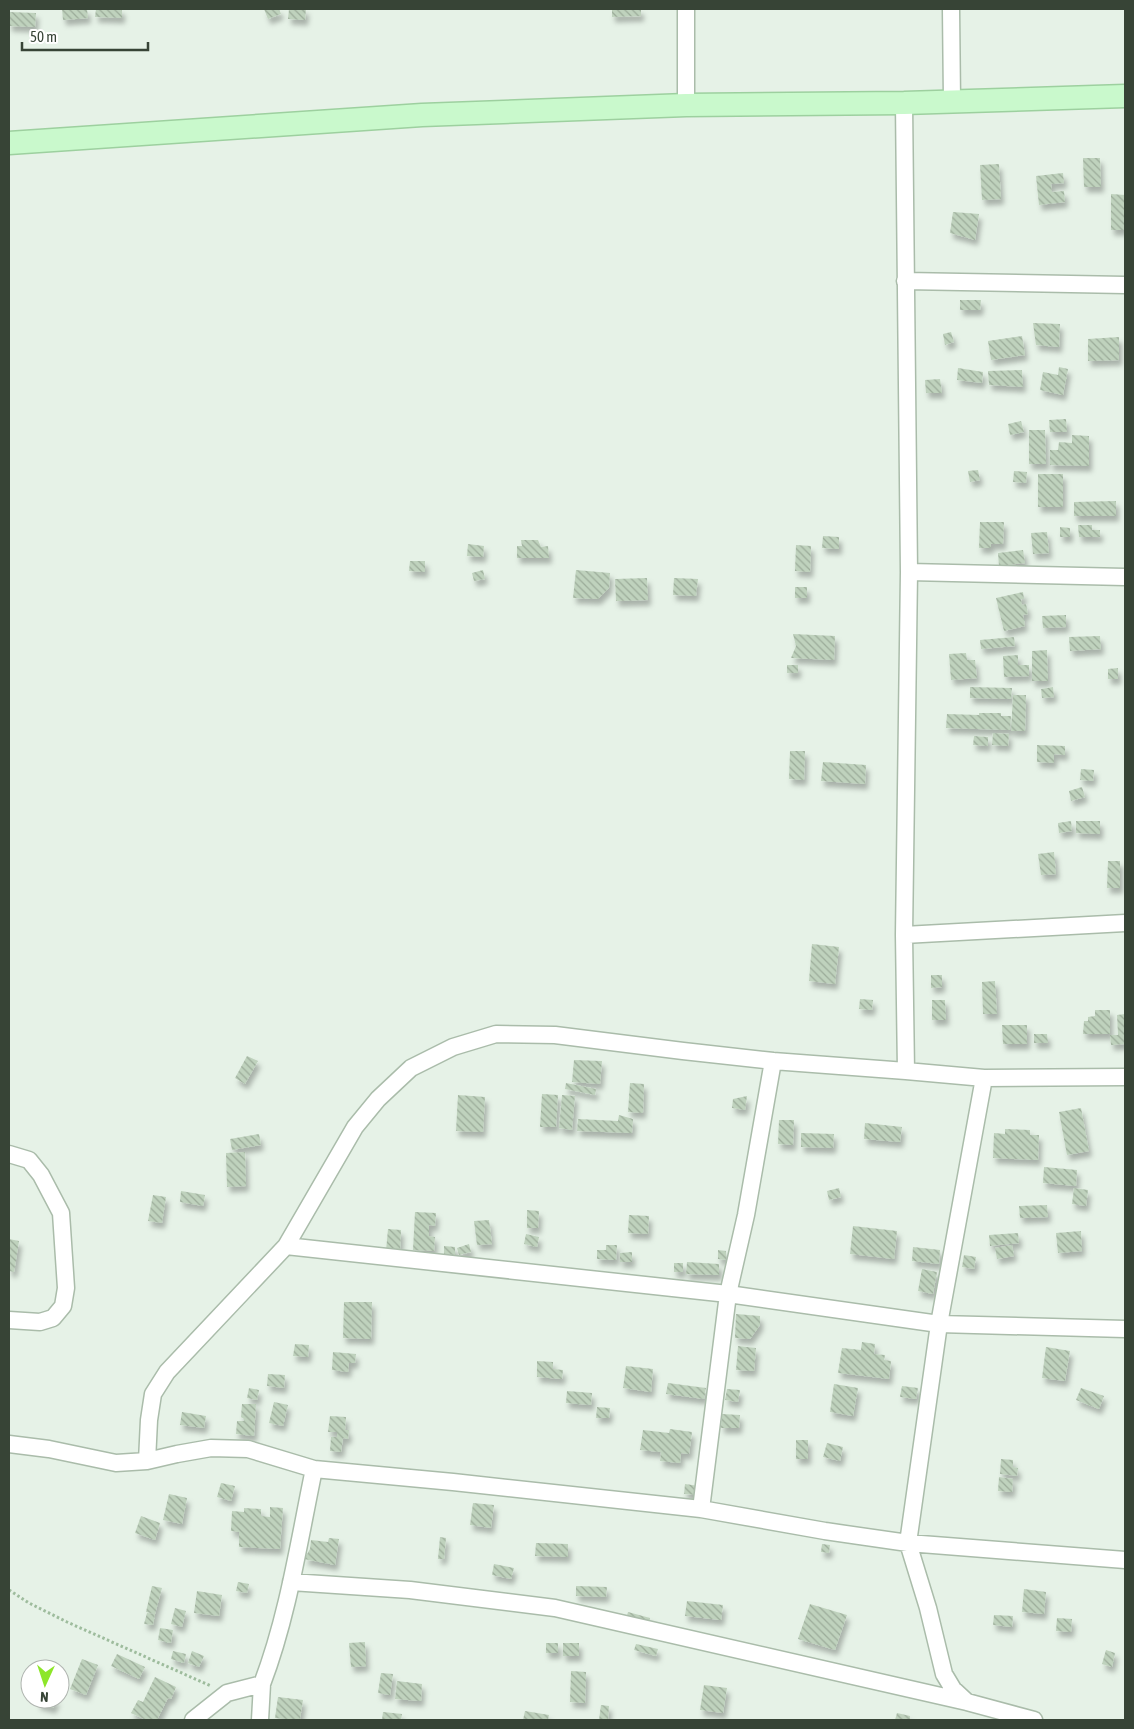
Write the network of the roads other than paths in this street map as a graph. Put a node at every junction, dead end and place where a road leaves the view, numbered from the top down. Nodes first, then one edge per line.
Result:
1 (686, 9) edge
2 (951, 9) edge
3 (1125, 96) edge
4 (952, 101) junction
5 (904, 103) junction
6 (686, 105) junction
7 (9, 143) edge
8 (905, 281) junction
9 (1125, 285) edge
10 (910, 572) junction
11 (1125, 577) edge
12 (1125, 923) edge
13 (904, 935) junction
14 (773, 1061) junction
15 (906, 1071) junction
16 (1125, 1077) edge
17 (984, 1078) junction
18 (9, 1154) edge
19 (286, 1246) junction
20 (728, 1294) junction
21 (9, 1320) edge
22 (939, 1324) junction
23 (1125, 1329) edge
24 (9, 1444) edge
25 (147, 1461) junction
26 (314, 1469) junction
27 (701, 1509) junction
28 (908, 1543) junction
29 (1125, 1560) edge
30 (291, 1582) junction
31 (262, 1684) junction
32 (967, 1702) junction
33 (192, 1720) edge
34 (260, 1720) edge
35 (1034, 1720) edge

1 - 6 street
2 - 4 street
3 - 4 street
4 - 5 street
5 - 6 street
5 - 8 street
6 - 7 street
8 - 9 street
8 - 10 street
10 - 11 street
10 - 13 street
12 - 13 street
13 - 15 street
14 - 15 street
14 - 19 street
14 - 20 street
15 - 17 street
16 - 17 street
17 - 22 street
18 - 21 street
19 - 20 street
19 - 25 street
20 - 22 street
20 - 27 street
22 - 23 street
22 - 28 street
24 - 25 street
25 - 26 street
26 - 27 street
26 - 30 street
27 - 28 street
28 - 29 street
28 - 32 street
30 - 31 street
30 - 32 street
31 - 33 street
31 - 34 street
32 - 35 street

